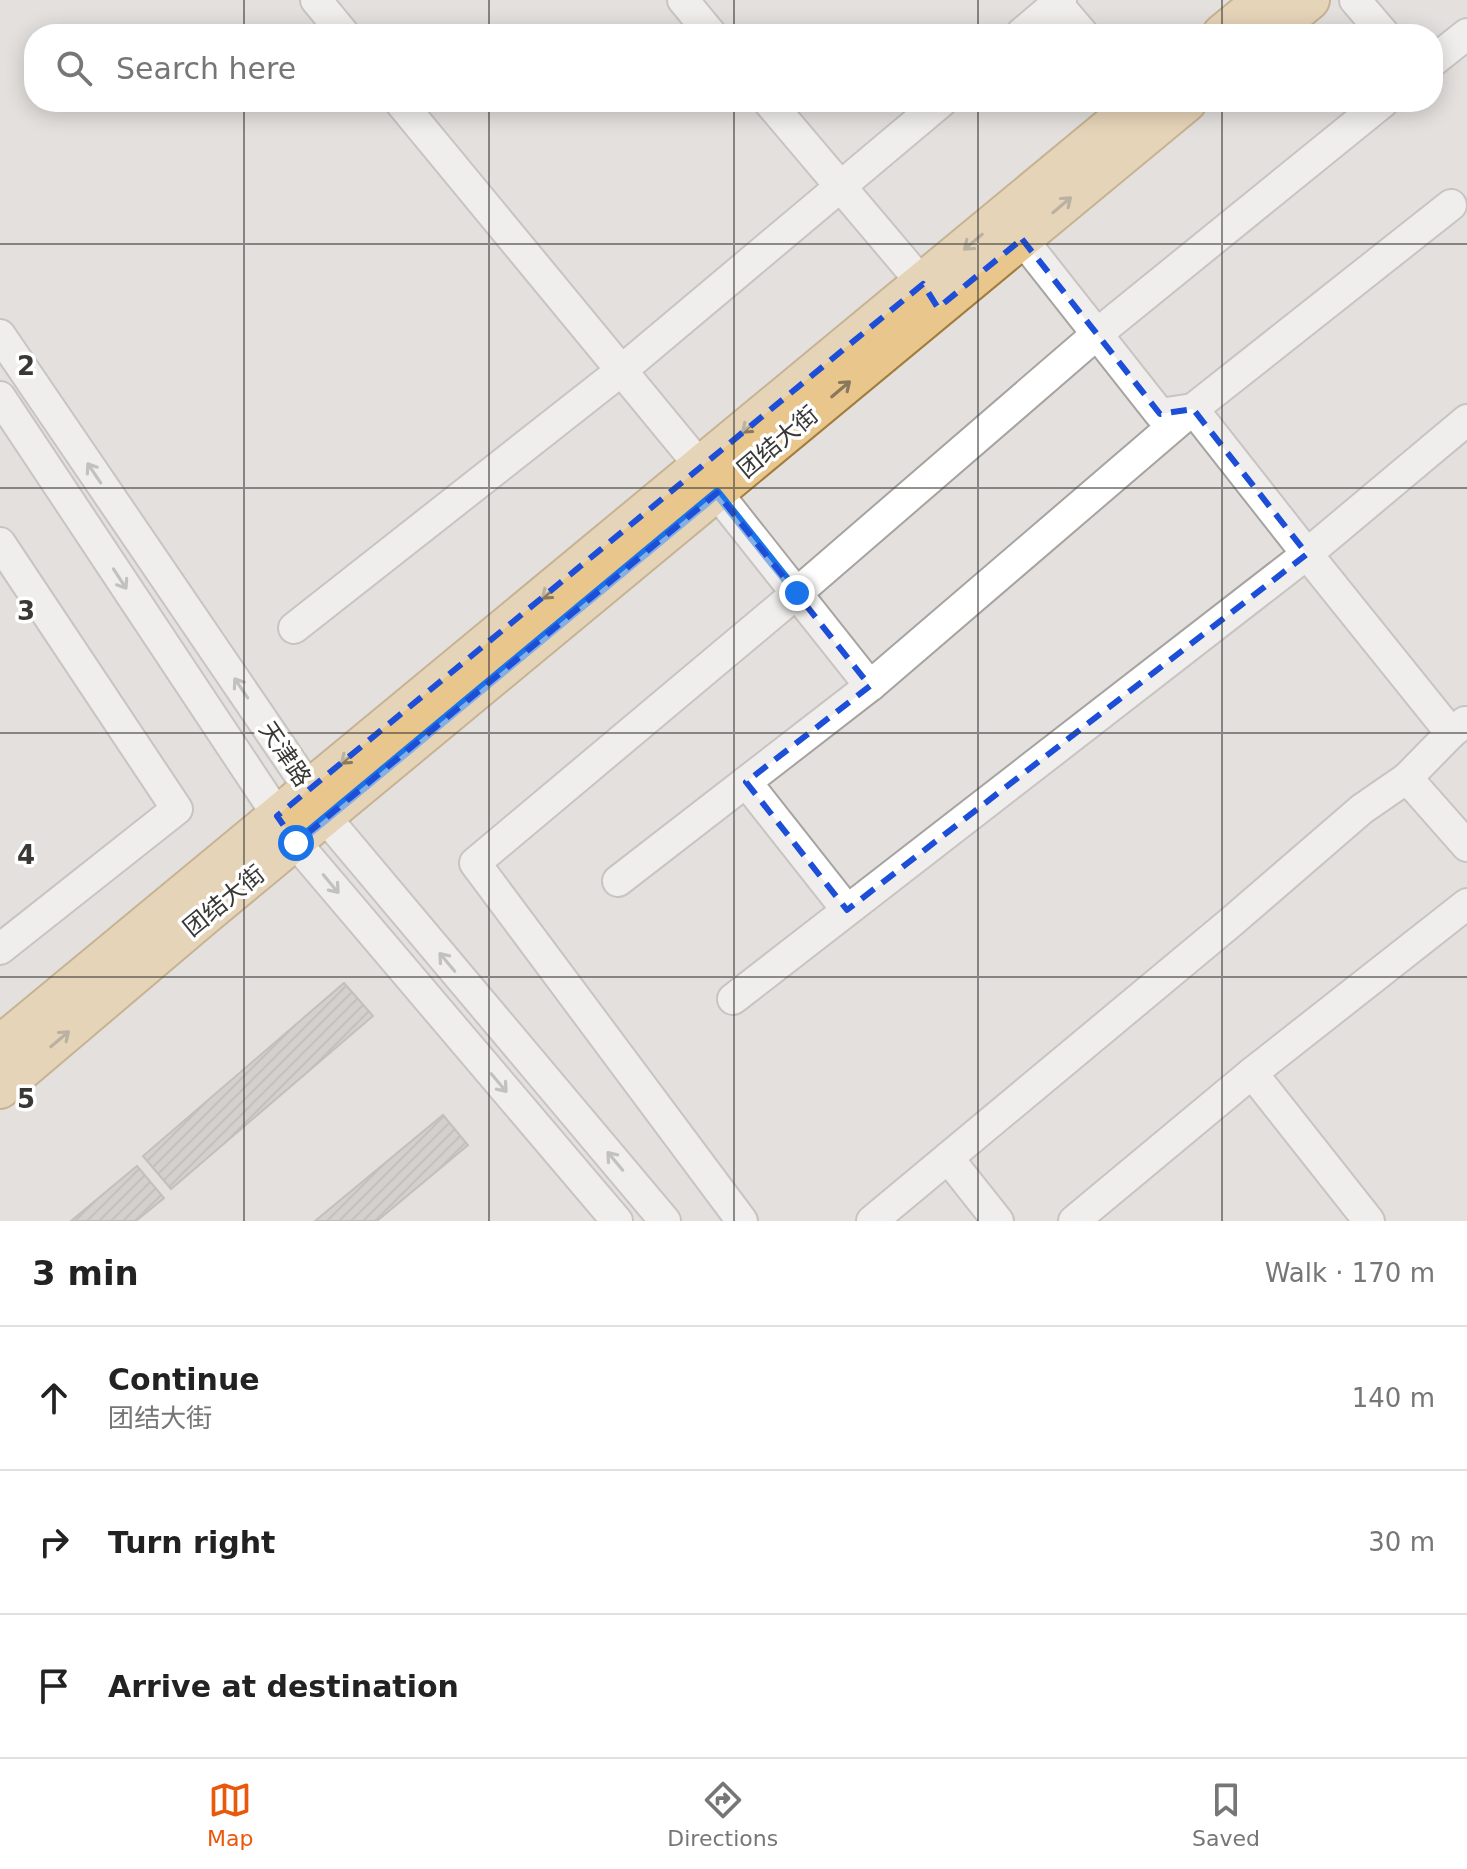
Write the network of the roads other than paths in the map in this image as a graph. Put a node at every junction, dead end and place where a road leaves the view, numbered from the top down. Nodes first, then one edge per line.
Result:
1 (316, 0) edge
2 (683, 0) edge
3 (1263, 0) edge
4 (1310, 0) edge
5 (1355, 0) edge
6 (1057, 1) edge
7 (336, 24) edge
8 (703, 24) edge
9 (1032, 24) edge
10 (1075, 24) edge
11 (1234, 24) edge
12 (1281, 24) edge
13 (1375, 24) edge
14 (1467, 34) edge
15 (1443, 53) edge
16 (408, 112) edge
17 (777, 112) edge
18 (929, 112) edge
19 (1129, 112) edge
20 (1175, 112) edge
21 (1371, 112) edge
22 (841, 187) junction
23 (1451, 205) dead end
24 (1022, 239) junction
25 (931, 296) junction
26 (1097, 334) junction
27 (0, 335) edge
28 (622, 370) junction
29 (0, 397) edge
30 (1193, 409) junction
31 (1467, 420) edge
32 (709, 480) junction
33 (0, 543) edge
34 (1307, 554) junction
35 (797, 593) junction
36 (294, 628) dead end
37 (870, 686) junction
38 (1459, 727) edge
39 (1407, 778) junction
40 (746, 782) junction
41 (318, 804) junction
42 (287, 830) junction
43 (1467, 846) edge
44 (618, 881) dead end
45 (1467, 904) edge
46 (847, 910) junction
47 (0, 949) edge
48 (733, 999) dead end
49 (0, 1045) edge
50 (1252, 1073) junction
51 (0, 1089) edge
52 (948, 1158) junction
53 (617, 1221) edge
54 (665, 1221) edge
55 (742, 1221) edge
56 (872, 1221) edge
57 (998, 1221) edge
58 (1074, 1221) edge
59 (1369, 1221) edge

1 - 7 street
2 - 8 street
3 - 11 main road
4 - 12 main road
5 - 13 street
6 - 9 street
6 - 10 street
14 - 15 street
16 - 28 street
17 - 22 street
18 - 22 street
19 -> 25 main road, 团结大街
24 -> 20 main road, 团结大街
21 - 26 street
22 - 25 street
22 - 28 street
23 - 30 street
24 - 25 main road, 团结大街
24 - 26 street
25 - 32 main road, 团结大街
26 - 30 street
26 - 35 street
41 -> 27 street, 天津路
28 - 32 street
28 - 36 street
29 -> 42 street, 天津路
30 - 34 street
30 - 37 street
31 - 34 street
32 - 35 street
32 - 41 main road, 团结大街
33 - 47 street
34 - 38 street
34 - 46 street
35 - 37 street
35 - 55 street
37 - 40 street
38 - 39 street
39 - 43 street
39 - 52 street
40 - 44 street
40 - 46 street
41 - 42 main road, 团结大街
54 -> 41 street, 天津路
42 - 49 main road, 团结大街
51 -> 42 main road, 团结大街
42 -> 53 street, 天津路
45 - 50 street
46 - 48 street
50 - 58 street
50 - 59 street
52 - 56 street
52 - 57 street

